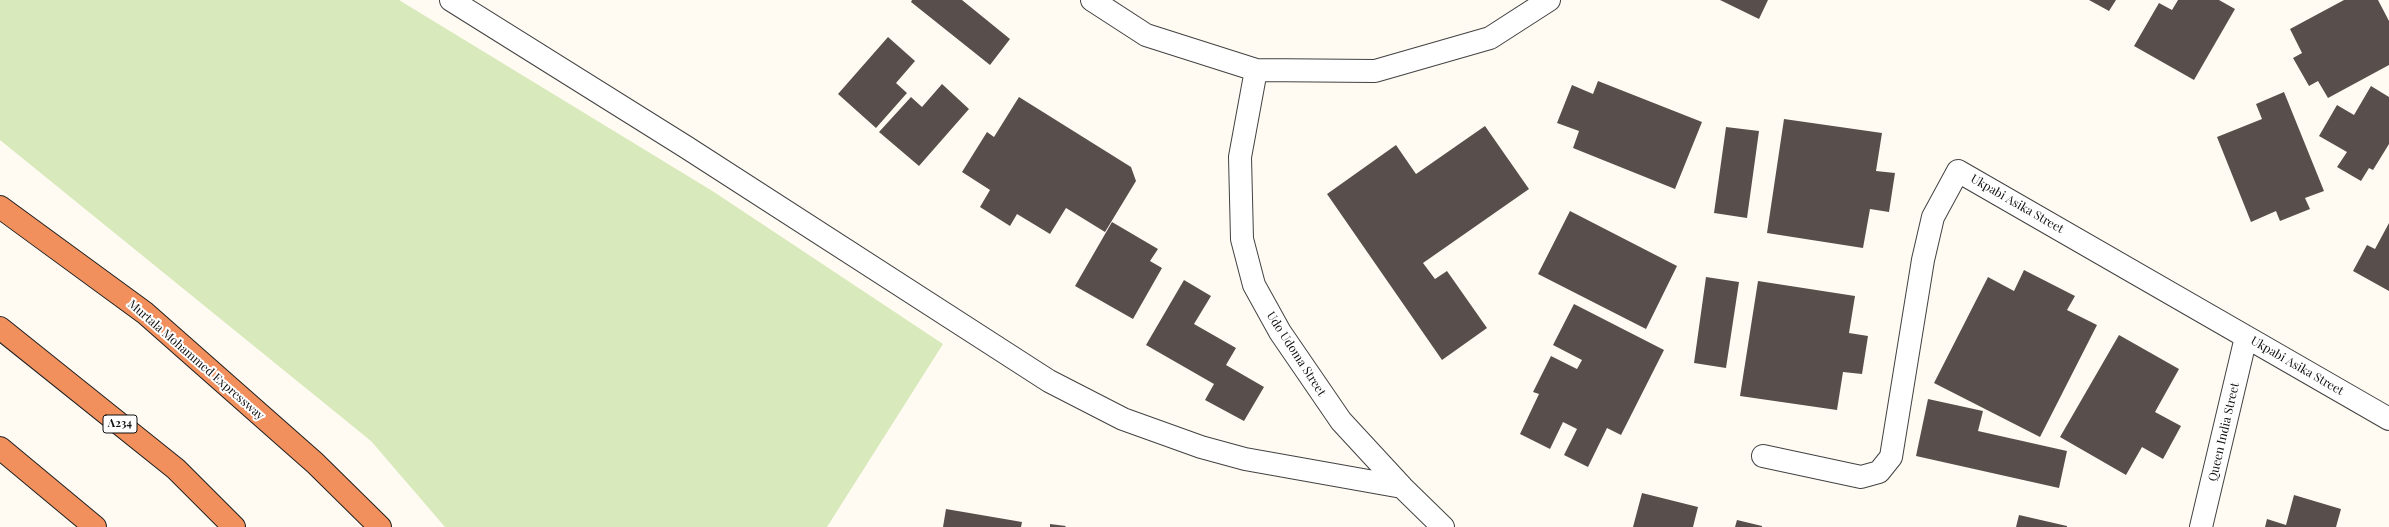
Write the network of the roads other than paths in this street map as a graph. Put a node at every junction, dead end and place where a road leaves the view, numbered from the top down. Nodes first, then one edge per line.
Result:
1 (451, 0) edge
2 (1092, 0) edge
3 (1549, 0) edge
4 (1256, 70) junction
5 (0, 207) edge
6 (0, 328) edge
7 (2246, 337) junction
8 (2389, 419) edge
9 (0, 448) edge
10 (1763, 456) dead end
11 (1402, 487) junction
12 (95, 527) edge
13 (234, 527) edge
14 (380, 527) edge
15 (1443, 527) edge
16 (2201, 527) edge

1 - 11 street
2 - 4 street
3 - 4 street
4 - 11 street, Udo Udoma Street
5 - 14 highway, Murtala Mohammed Expressway
6 - 13 highway, A234
7 - 8 street, Ukpabi Asika Street
7 - 10 street, Ukpabi Asika Street
7 - 16 street, Queen India Street
9 - 12 highway
11 - 15 street, Udo Udoma Street

